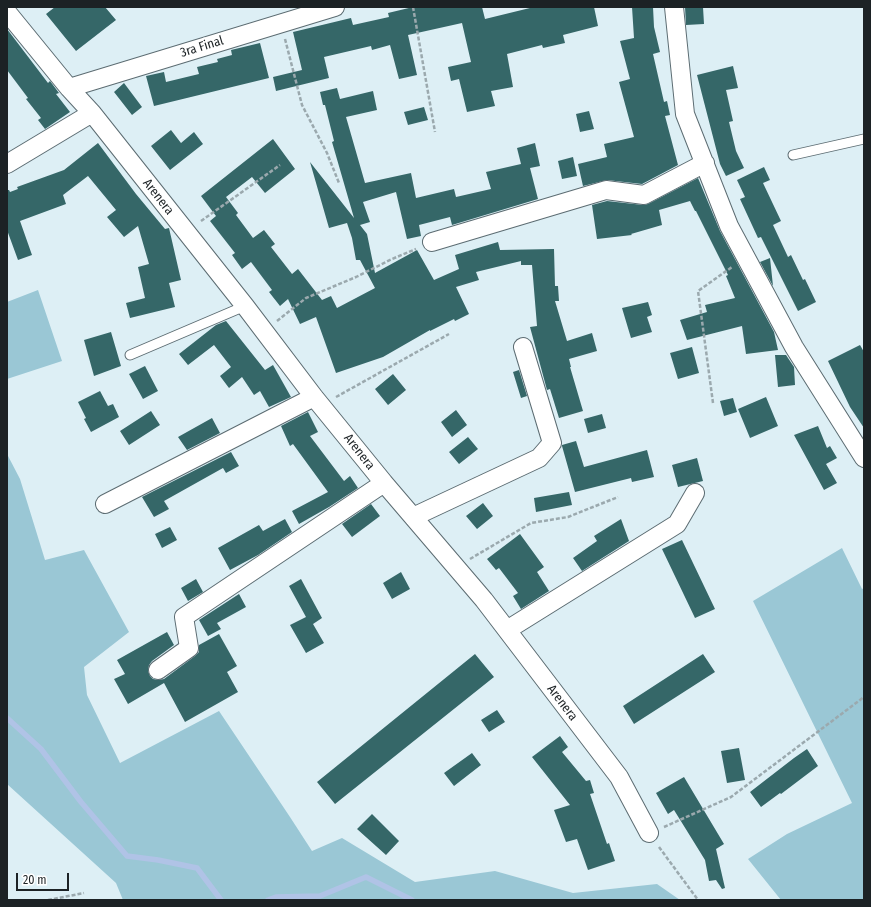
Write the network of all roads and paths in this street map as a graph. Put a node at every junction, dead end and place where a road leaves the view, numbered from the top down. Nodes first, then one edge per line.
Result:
1 (335, 7) edge
2 (413, 7) edge
3 (674, 7) edge
4 (7, 12) edge
5 (281, 23) junction
6 (69, 88) junction
7 (92, 113) junction
8 (435, 132) dead end
9 (864, 139) edge
10 (793, 155) dead end
11 (705, 163) junction
12 (7, 164) edge
13 (280, 165) dead end
14 (339, 183) dead end
15 (186, 232) junction
16 (432, 242) joint
17 (745, 257) junction
18 (245, 306) junction
19 (264, 331) junction
20 (449, 334) dead end
21 (523, 347) dead end
22 (130, 355) dead end
23 (318, 401) junction
24 (713, 403) dead end
25 (864, 458) edge
26 (384, 483) junction
27 (694, 493) dead end
28 (618, 497) dead end
29 (105, 504) dead end
30 (413, 517) junction
31 (456, 567) junction
32 (507, 630) junction
33 (158, 670) dead end
34 (864, 697) edge
35 (649, 834) junction
36 (84, 893) dead end
37 (48, 900) edge
38 (698, 900) edge

1 - 5 street, 3ra Final
2 - 8 path
3 - 11 street
4 - 6 street, Arenera
5 - 6 street, 3ra Final
5 - 14 path
6 - 7 street, Arenera
7 - 12 street
7 - 15 street, Arenera
9 - 10 lane
11 - 16 street
11 - 17 street
13 - 15 path
15 - 18 street, Arenera
16 - 19 path
17 - 24 path
17 - 25 street
18 - 19 street, Arenera
18 - 22 lane
19 - 23 street, Arenera
20 - 23 path
21 - 30 street
23 - 26 street, Arenera
23 - 29 street
26 - 30 street, Arenera
26 - 33 street
27 - 32 street
28 - 31 path
30 - 31 street, Arenera
31 - 32 street, Arenera
32 - 35 street, Arenera
34 - 35 path
35 - 38 path
36 - 37 path

